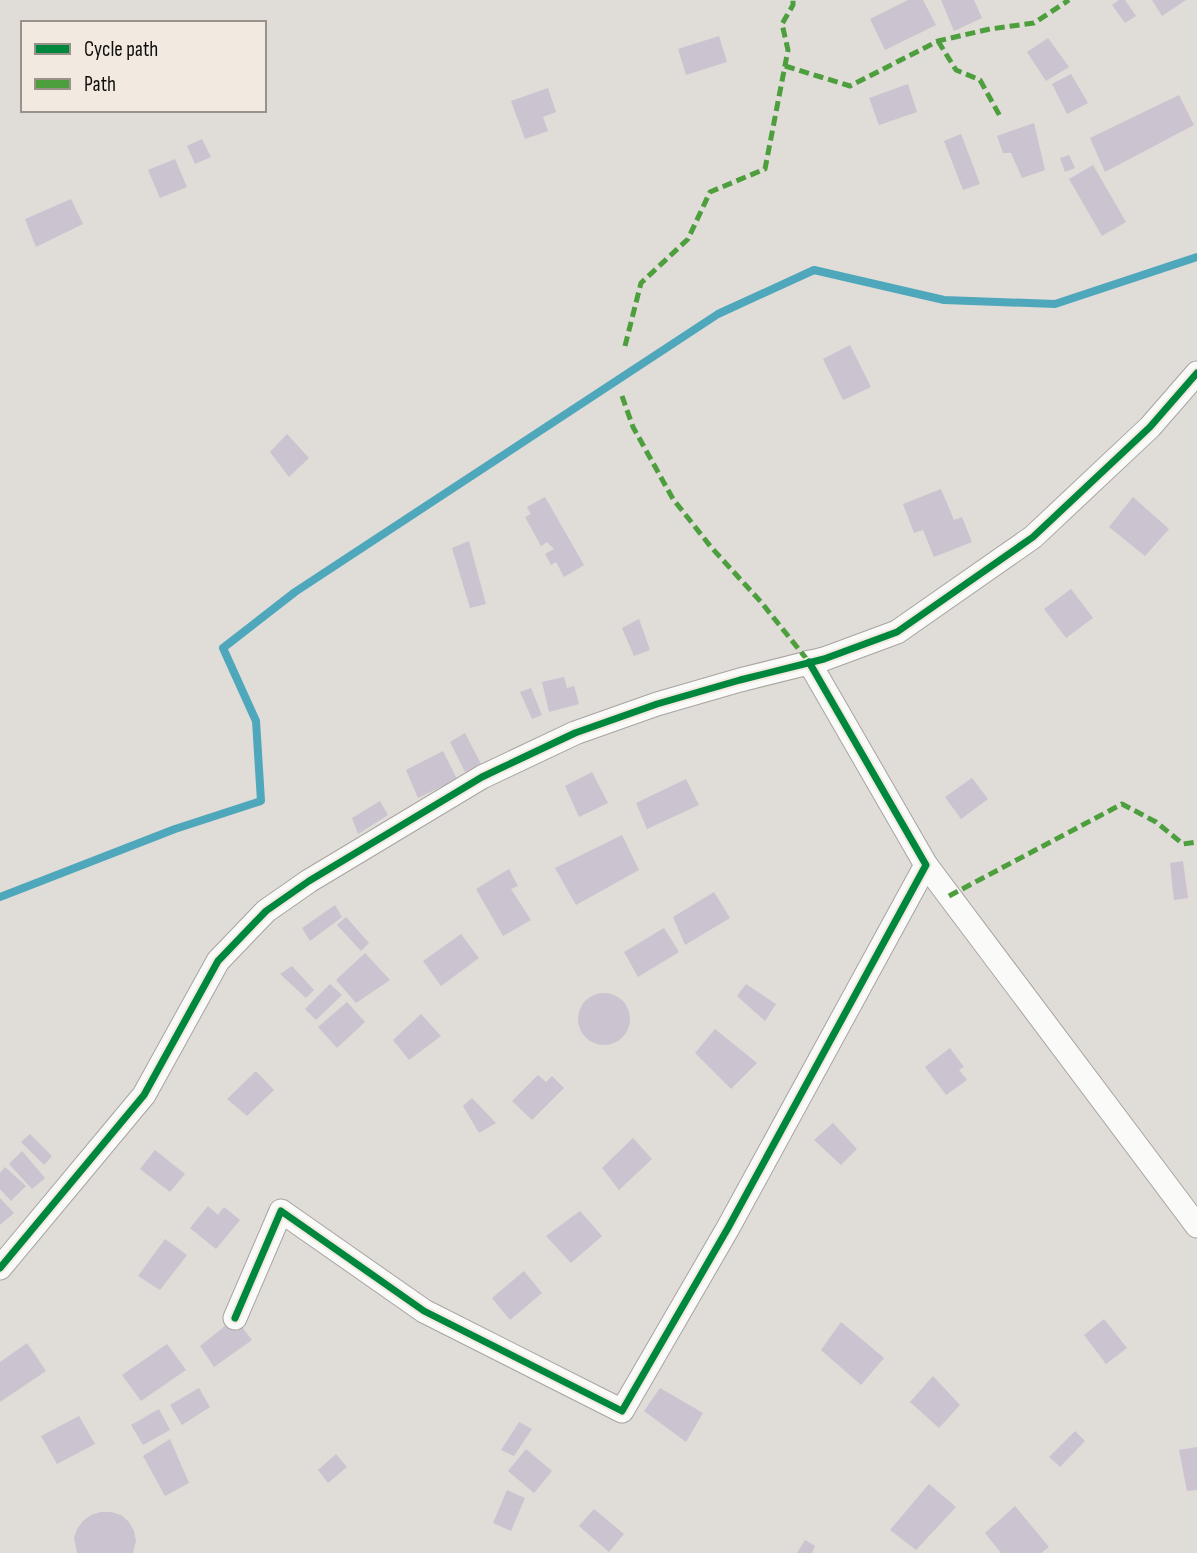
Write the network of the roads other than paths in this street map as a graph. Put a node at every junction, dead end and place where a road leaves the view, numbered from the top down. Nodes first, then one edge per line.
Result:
1 (1197, 373) edge
2 (809, 663) junction
3 (926, 865) junction
4 (1197, 1226) edge
5 (0, 1268) edge
6 (235, 1318) dead end

1 - 2 street
2 - 3 street
2 - 5 street
3 - 4 street
3 - 6 street

